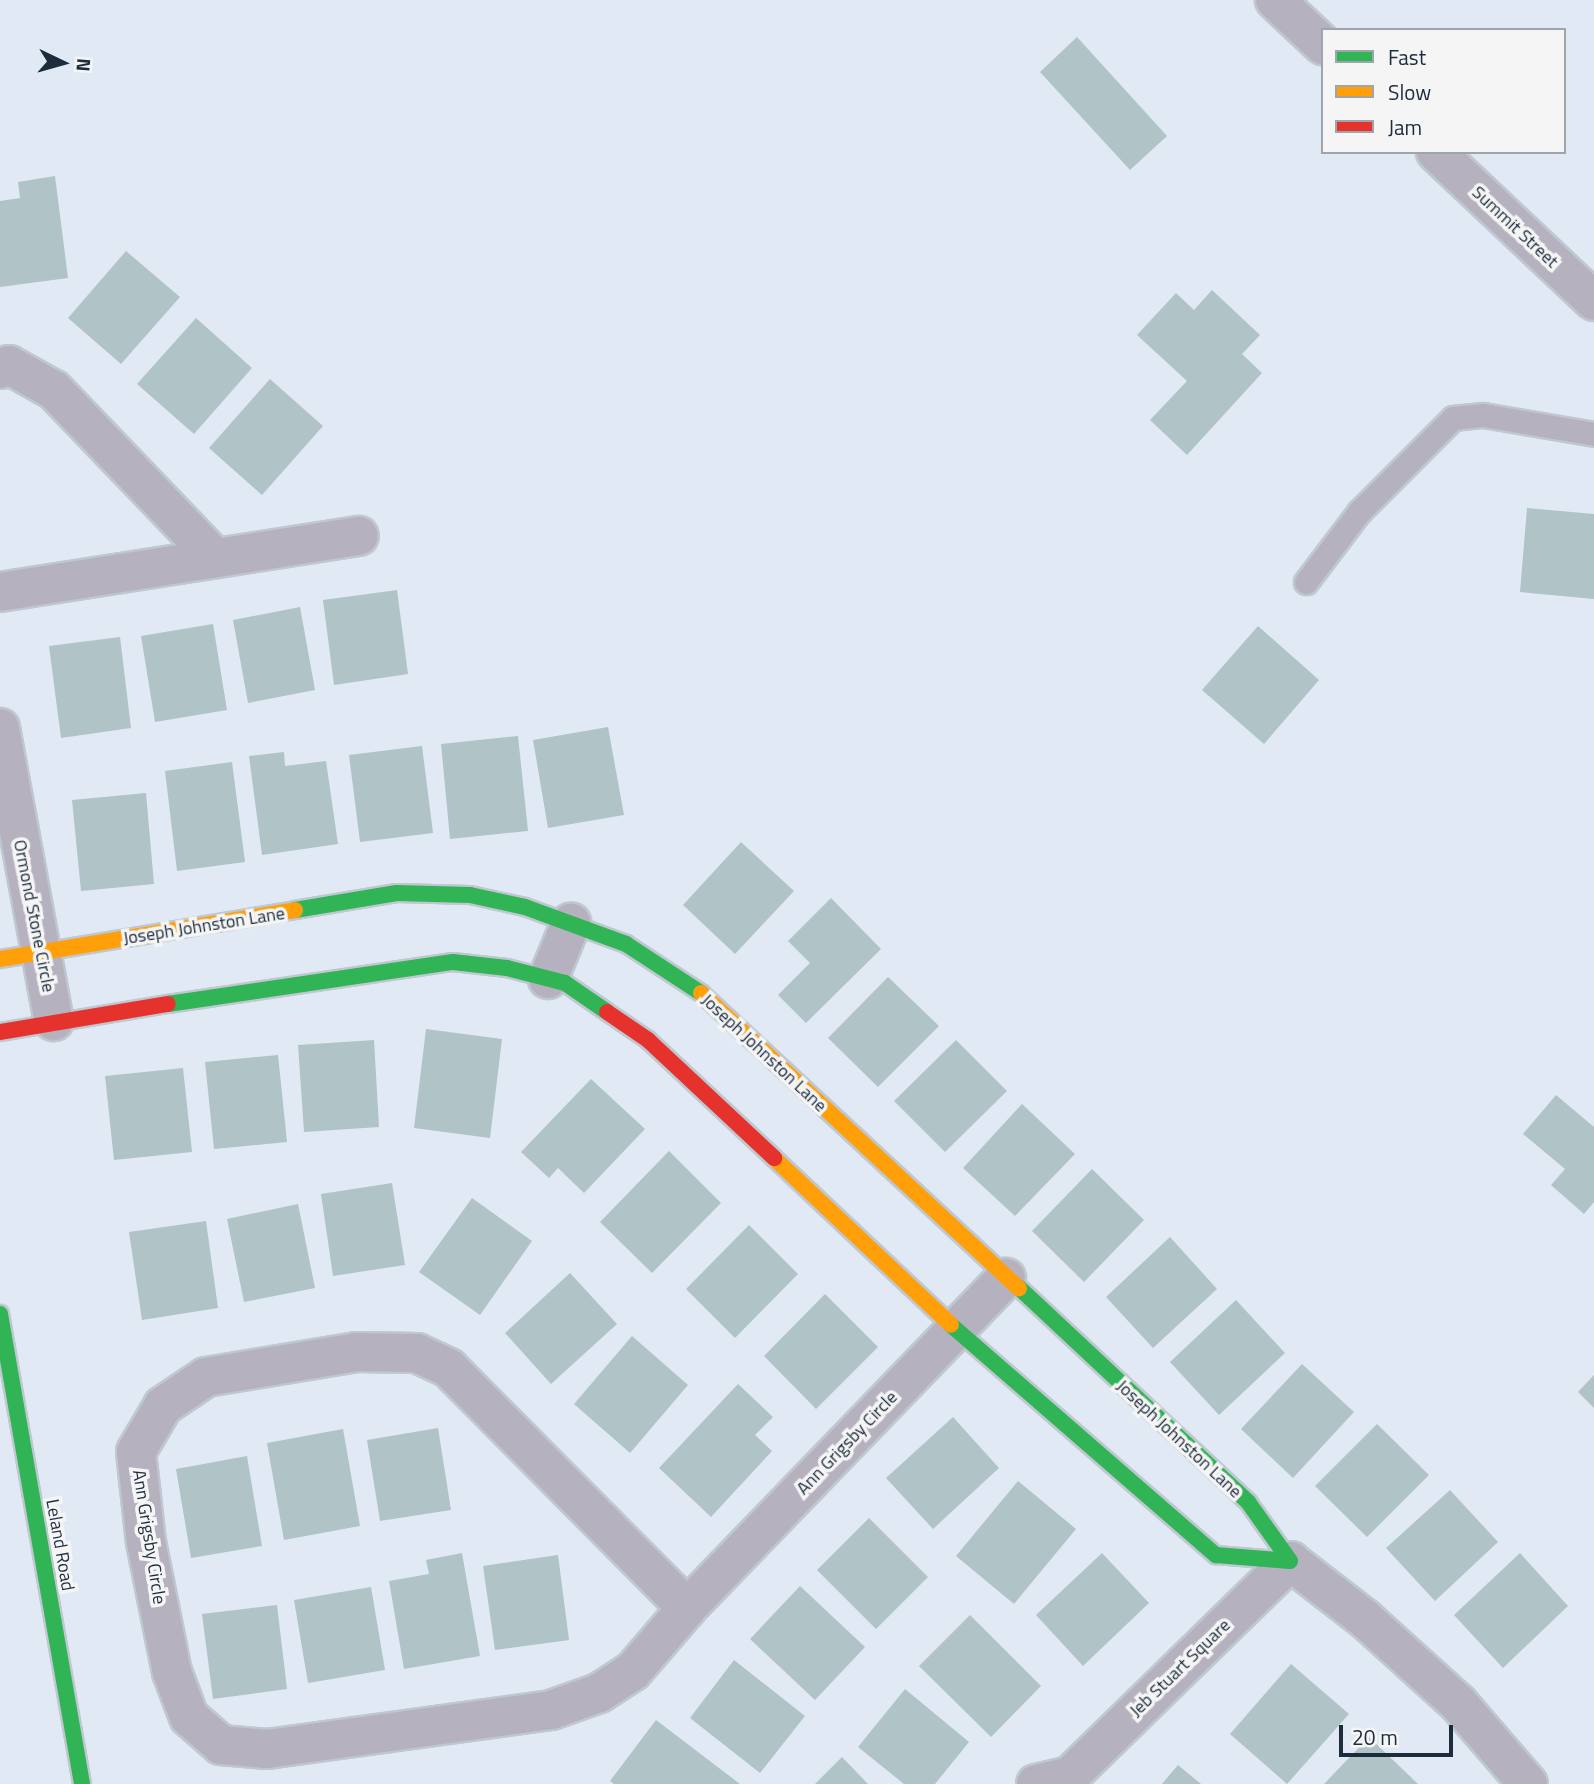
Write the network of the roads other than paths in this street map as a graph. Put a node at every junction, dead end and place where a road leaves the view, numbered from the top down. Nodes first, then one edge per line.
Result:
1 (1275, 0) edge
2 (1321, 43) edge
3 (1438, 154) edge
4 (1594, 301) edge
5 (0, 369) edge
6 (1594, 434) edge
7 (359, 536) dead end
8 (215, 558) junction
9 (1306, 582) dead end
10 (0, 592) edge
11 (0, 728) edge
12 (570, 923) junction
13 (43, 952) junction
14 (0, 959) edge
15 (548, 979) junction
16 (54, 1021) junction
17 (0, 1032) edge
18 (1006, 1278) junction
19 (0, 1314) edge
20 (956, 1330) junction
21 (1290, 1561) junction
22 (687, 1608) junction
23 (1062, 1781) edge
24 (82, 1784) edge
25 (1528, 1784) edge

1 - 2 street
3 - 4 street, Summit Street
5 - 8 street
6 - 9 lane
7 - 8 street
8 - 10 street
11 - 13 street, Ormond Stone Circle
12 - 13 street, Joseph Johnston Lane
12 - 15 street
12 - 18 street, Joseph Johnston Lane
13 - 14 street, Joseph Johnston Lane
13 - 16 street, Ormond Stone Circle
15 - 16 street
15 - 20 street
16 - 17 street
18 - 20 street, Ann Grigsby Circle
18 - 21 street, Joseph Johnston Lane
19 - 24 street, Leland Road
20 - 21 street
20 - 22 street, Ann Grigsby Circle
21 - 23 street, Jeb Stuart Square
21 - 25 street, Joseph Johnston Lane
22 - 22 street, Ann Grigsby Circle

